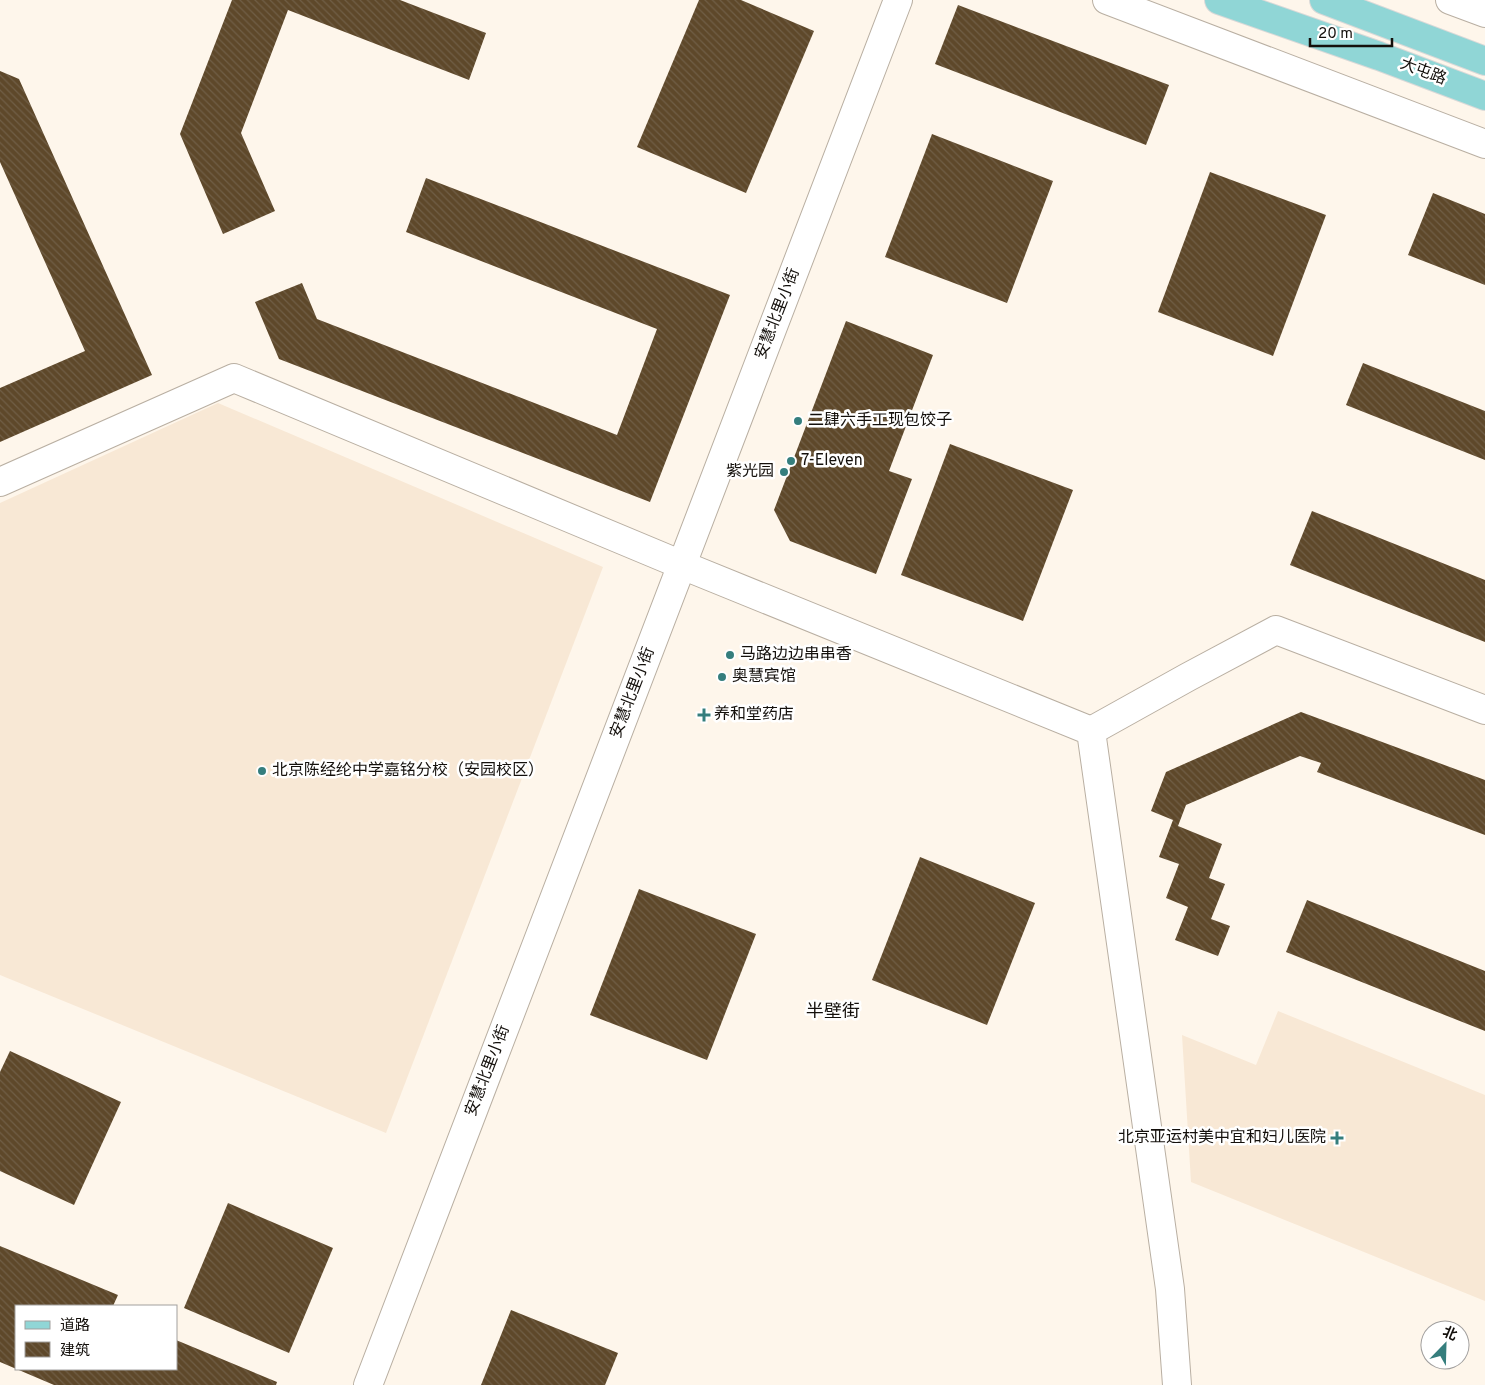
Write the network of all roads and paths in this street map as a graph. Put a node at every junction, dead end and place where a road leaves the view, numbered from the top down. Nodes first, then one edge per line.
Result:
1 (898, 0) edge
2 (1107, 0) edge
3 (1219, 0) edge
4 (1324, 0) edge
5 (1450, 0) edge
6 (1485, 13) edge
7 (1485, 61) edge
8 (1485, 96) edge
9 (1485, 144) edge
10 (0, 482) edge
11 (682, 565) junction
12 (1485, 710) edge
13 (1091, 731) junction
14 (368, 1385) edge
15 (1176, 1385) edge

1 - 11 street, 安慧北里小街
2 - 9 street
3 - 8 main road, 大屯路
4 - 7 main road, 大屯路
5 - 6 street
10 - 11 street
11 - 13 street
11 - 14 street, 安慧北里小街
12 - 13 street
13 - 15 street

